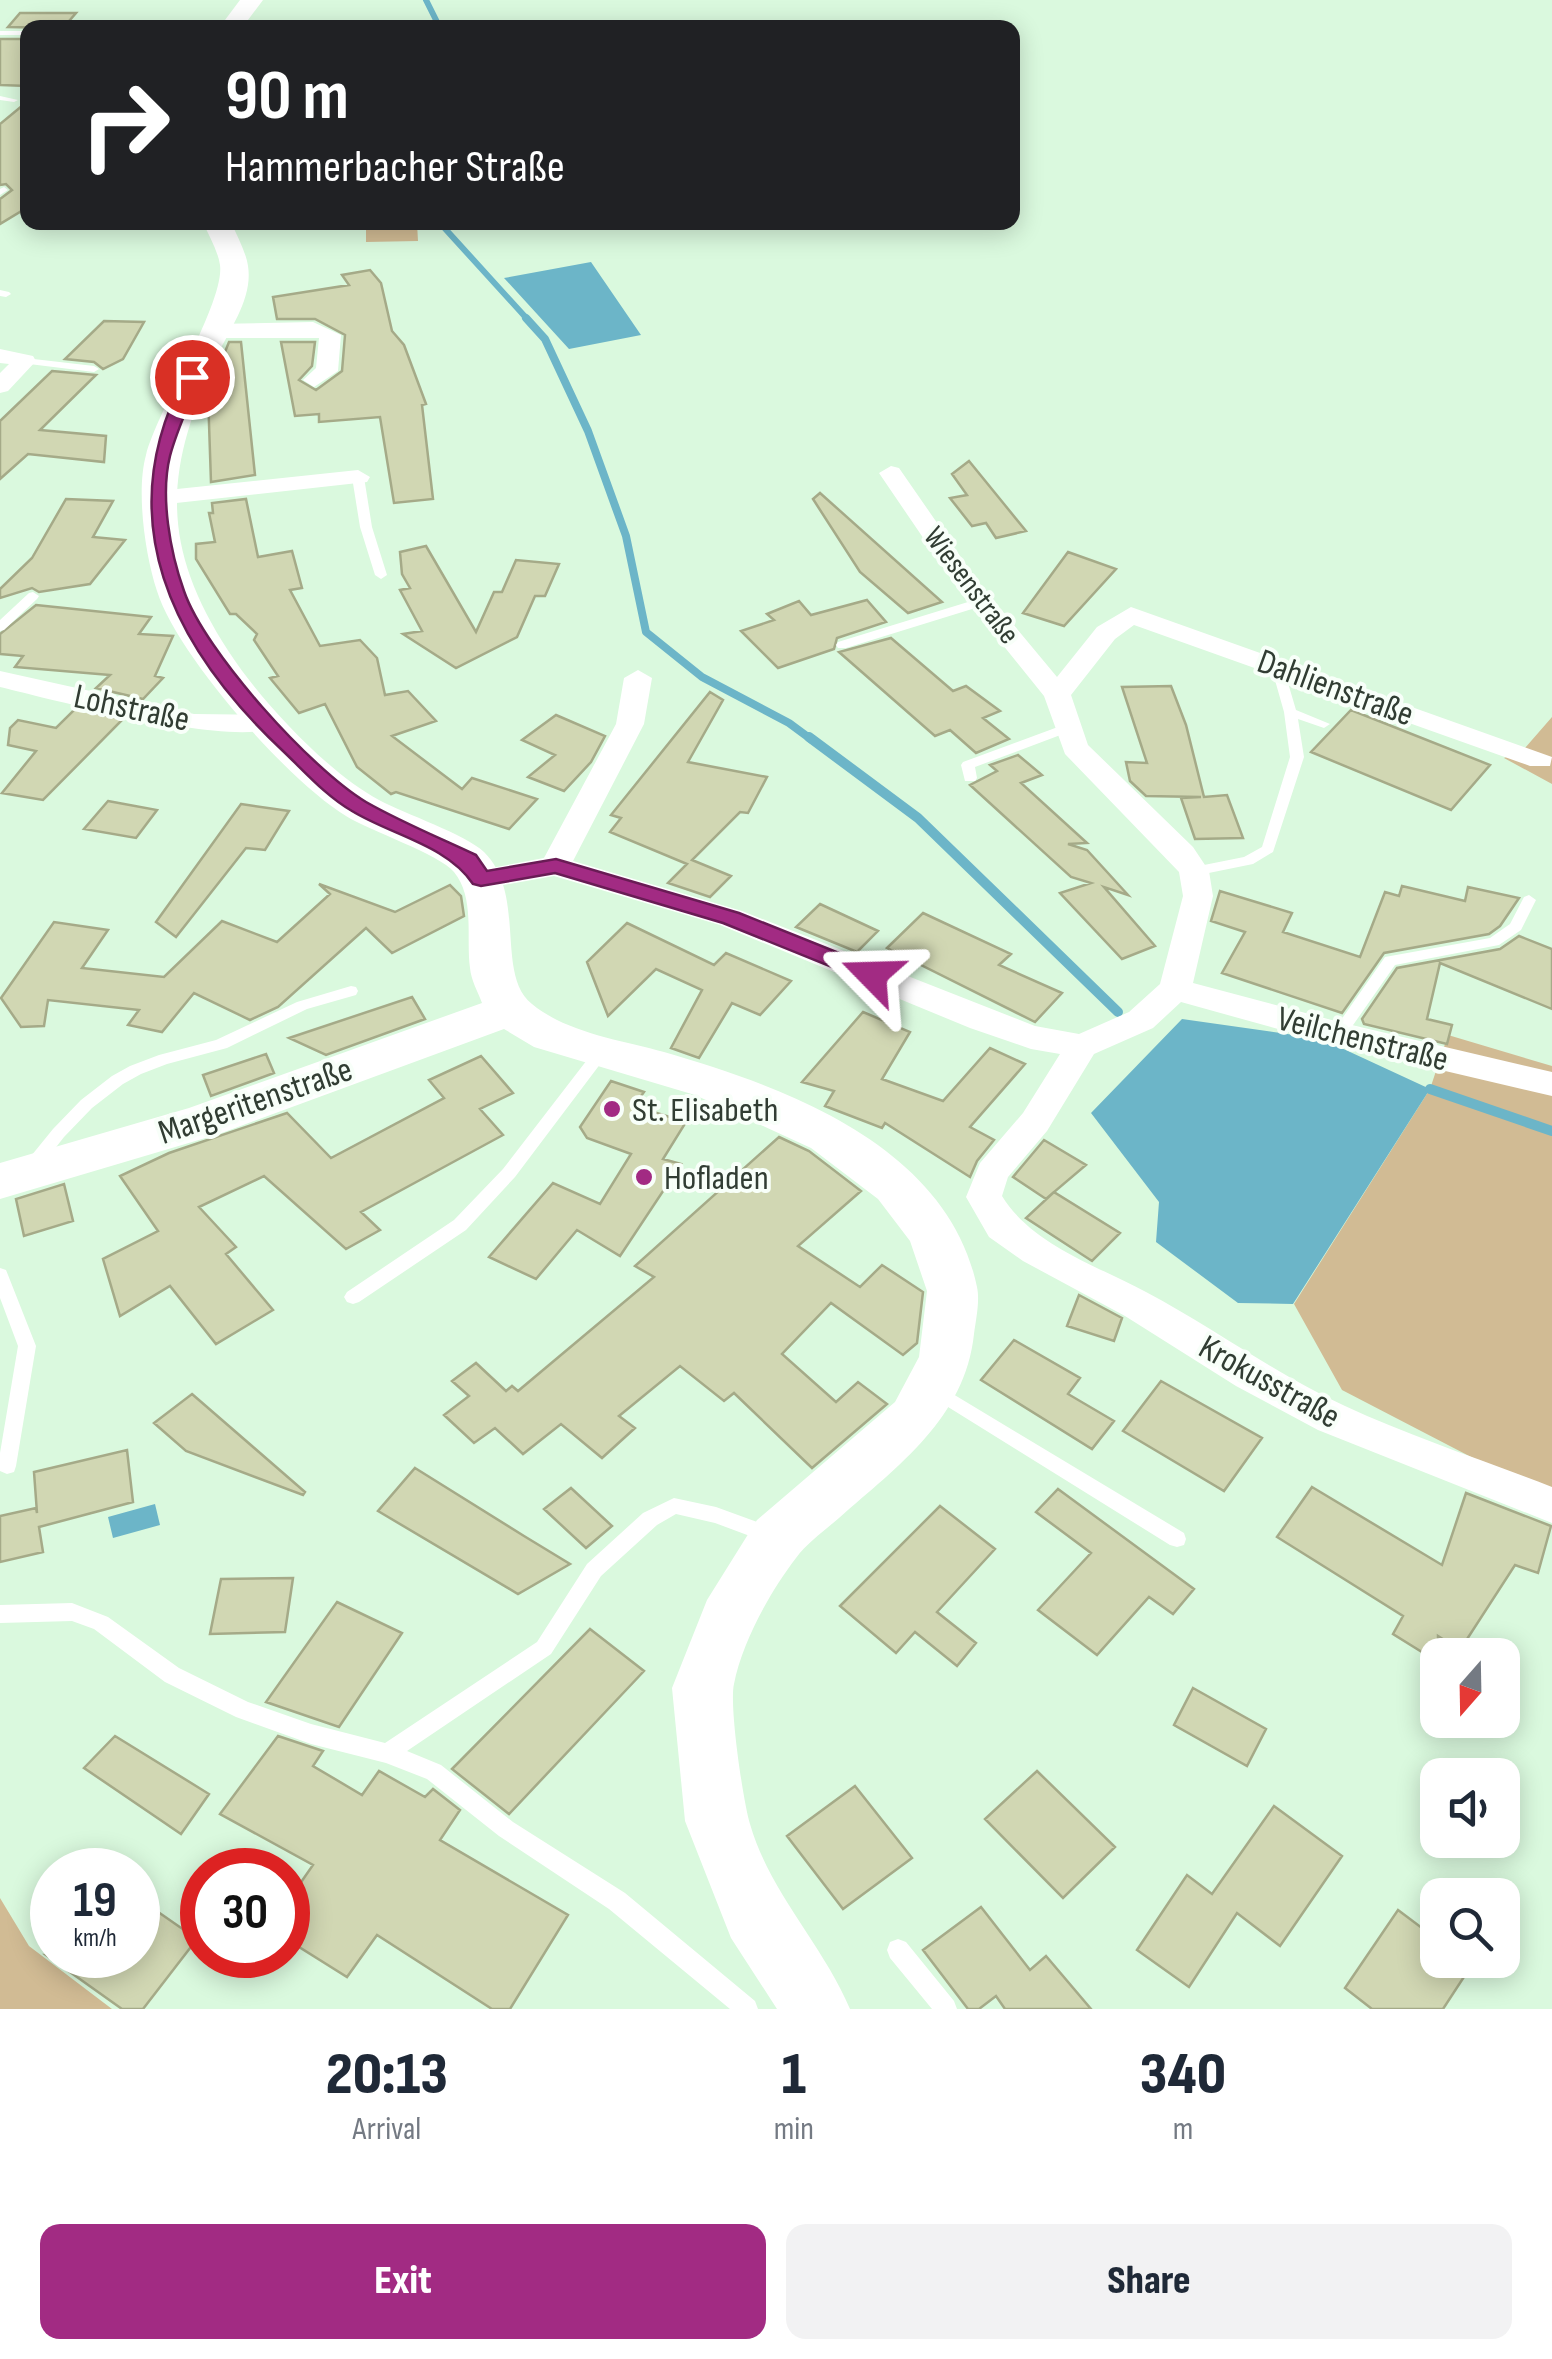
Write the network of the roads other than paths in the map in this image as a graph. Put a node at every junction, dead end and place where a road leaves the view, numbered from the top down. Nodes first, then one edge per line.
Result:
1 (252, 0) edge
2 (236, 20) edge
3 (0, 98) edge
4 (14, 100) dead end
5 (220, 230) edge
6 (213, 331) junction
7 (0, 356) edge
8 (26, 361) junction
9 (94, 370) dead end
10 (314, 380) dead end
11 (0, 386) edge
12 (891, 473) dead end
13 (358, 477) joint
14 (158, 498) junction
15 (381, 575) dead end
16 (33, 596) dead end
17 (981, 602) junction
18 (0, 627) edge
19 (842, 645) dead end
20 (1277, 666) junction
21 (638, 678) dead end
22 (0, 679) edge
23 (1057, 695) junction
24 (1290, 712) junction
25 (265, 723) junction
26 (1324, 724) dead end
27 (1066, 728) junction
28 (1546, 762) edge
29 (970, 778) dead end
30 (556, 866) junction
31 (1194, 871) junction
32 (481, 879) junction
33 (1529, 900) dead end
34 (1175, 989) junction
35 (351, 990) dead end
36 (508, 1012) junction
37 (1340, 1034) junction
38 (1082, 1046) junction
39 (602, 1051) junction
40 (1552, 1084) edge
41 (14, 1176) edge
42 (0, 1275) edge
43 (353, 1297) dead end
44 (930, 1388) junction
45 (7, 1466) dead end
46 (1552, 1505) edge
47 (777, 1538) junction
48 (1178, 1540) dead end
49 (0, 1614) edge
50 (387, 1753) junction
51 (898, 1950) dead end
52 (748, 2009) edge
53 (816, 2009) edge
54 (946, 2009) edge

1 - 2 main road
3 - 4 lane
5 - 6 main road
6 - 10 street
6 - 14 main road
7 - 8 street
8 - 9 lane
8 - 11 street
12 - 17 street, Wiesenstraße
13 - 14 street
13 - 15 lane
14 - 25 main road
16 - 18 lane
17 - 19 lane
17 - 23 street, Wiesenstraße
20 - 23 street, Dahlienstraße
20 - 24 lane
20 - 28 street, Dahlienstraße
21 - 30 street
22 - 25 street, Lohstraße
23 - 27 street
24 - 26 lane
24 - 31 lane
25 - 32 main road
27 - 29 lane
27 - 31 street
30 - 32 street
30 - 38 street
31 - 34 street
32 - 36 main road
33 - 37 lane
34 - 37 street, Veilchenstraße
34 - 38 street
35 - 41 lane
36 - 39 main road
36 - 41 main road, Margeritenstraße
37 - 40 street, Veilchenstraße
38 - 46 street, Krokusstraße
39 - 43 lane
39 - 44 main road
42 - 45 lane
44 - 47 main road
44 - 48 lane
47 - 50 lane
47 - 53 main road
49 - 50 lane
50 - 52 lane
51 - 54 lane

